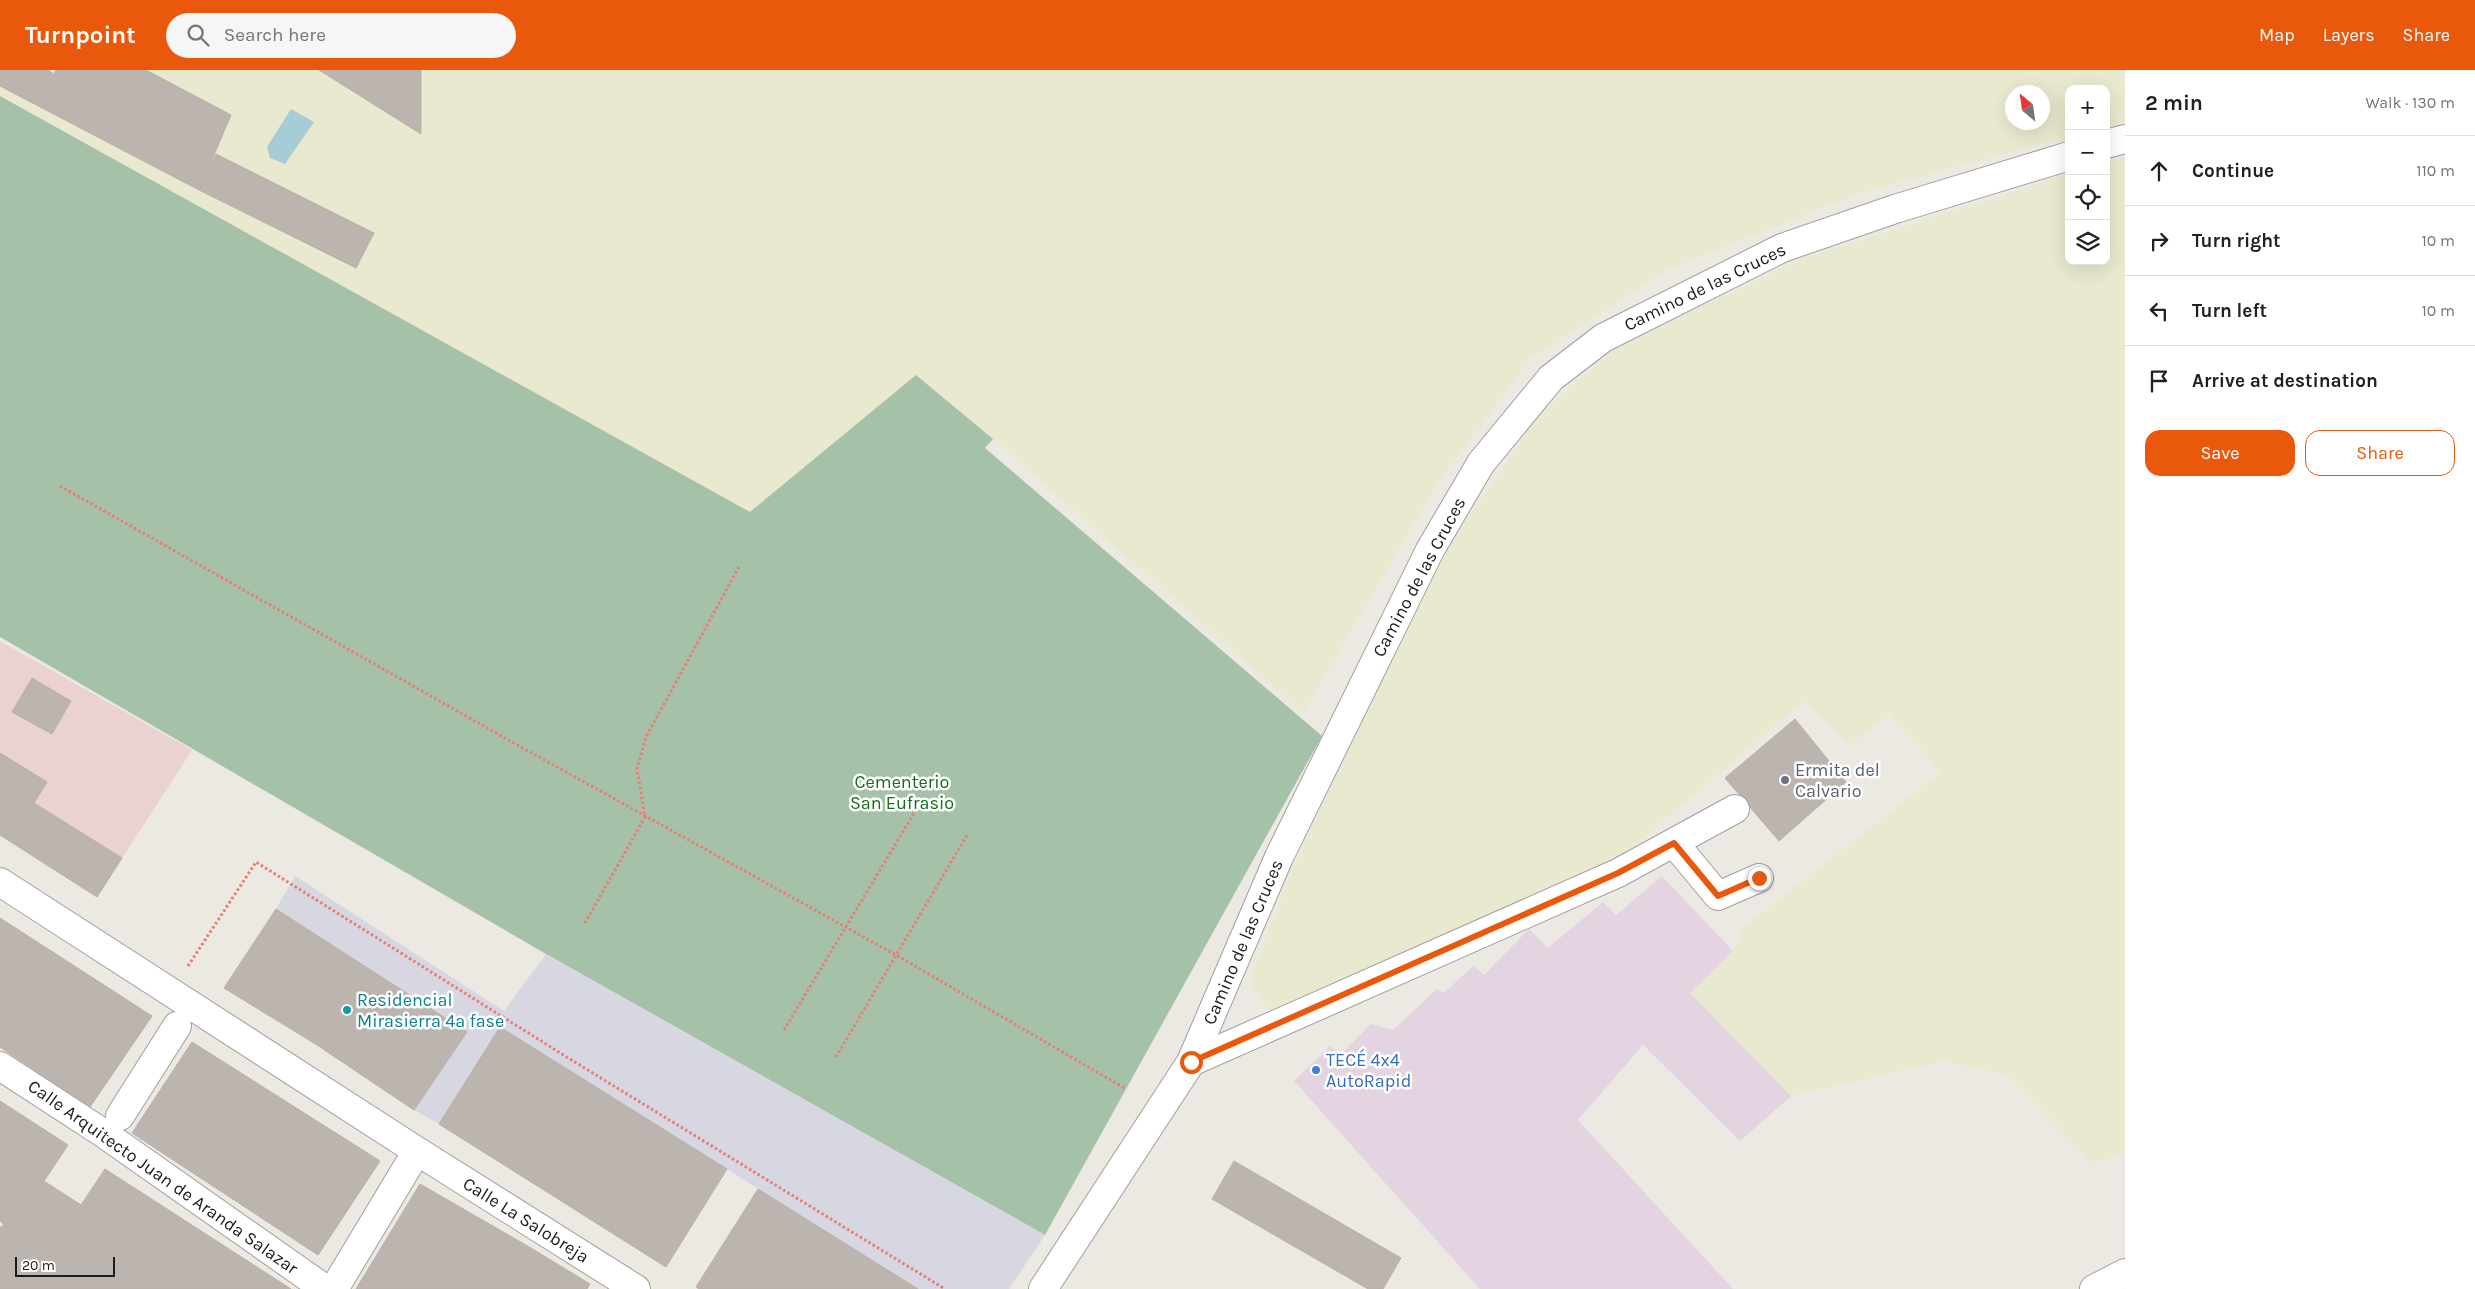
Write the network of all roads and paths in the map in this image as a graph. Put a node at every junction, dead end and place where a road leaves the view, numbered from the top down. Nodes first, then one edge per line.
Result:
1 (2125, 139) edge
2 (2110, 143) edge
3 (2065, 157) edge
4 (60, 486) dead end
5 (740, 565) dead end
6 (919, 806) dead end
7 (1735, 809) dead end
8 (645, 817) junction
9 (967, 834) dead end
10 (1674, 843) junction
11 (1759, 878) dead end
12 (0, 882) edge
13 (585, 923) dead end
14 (846, 927) junction
15 (896, 955) junction
16 (186, 970) dead end
17 (177, 1026) dead end
18 (784, 1030) dead end
19 (836, 1057) dead end
20 (1191, 1062) junction
21 (0, 1066) edge
22 (1126, 1089) dead end
23 (120, 1116) dead end
24 (417, 1152) junction
25 (2125, 1273) edge
26 (626, 1287) edge
27 (325, 1289) edge
28 (334, 1289) edge
29 (945, 1289) edge
30 (1043, 1289) edge
31 (2094, 1289) edge

1 - 2 street
3 - 20 street, Camino de las Cruces
4 - 8 path
5 - 8 path
6 - 14 path
7 - 10 street
8 - 13 path
8 - 14 path
9 - 15 path
10 - 11 street
10 - 20 street
12 - 24 street, Calle La Salobreja
14 - 15 path
14 - 18 path
15 - 19 path
15 - 22 path
16 - 29 path
17 - 23 street
20 - 30 street, Camino de las Cruces
21 - 27 street, Calle Arquitecto Juan de Aranda Salazar
24 - 26 street, Calle La Salobreja
24 - 28 street
25 - 31 street

